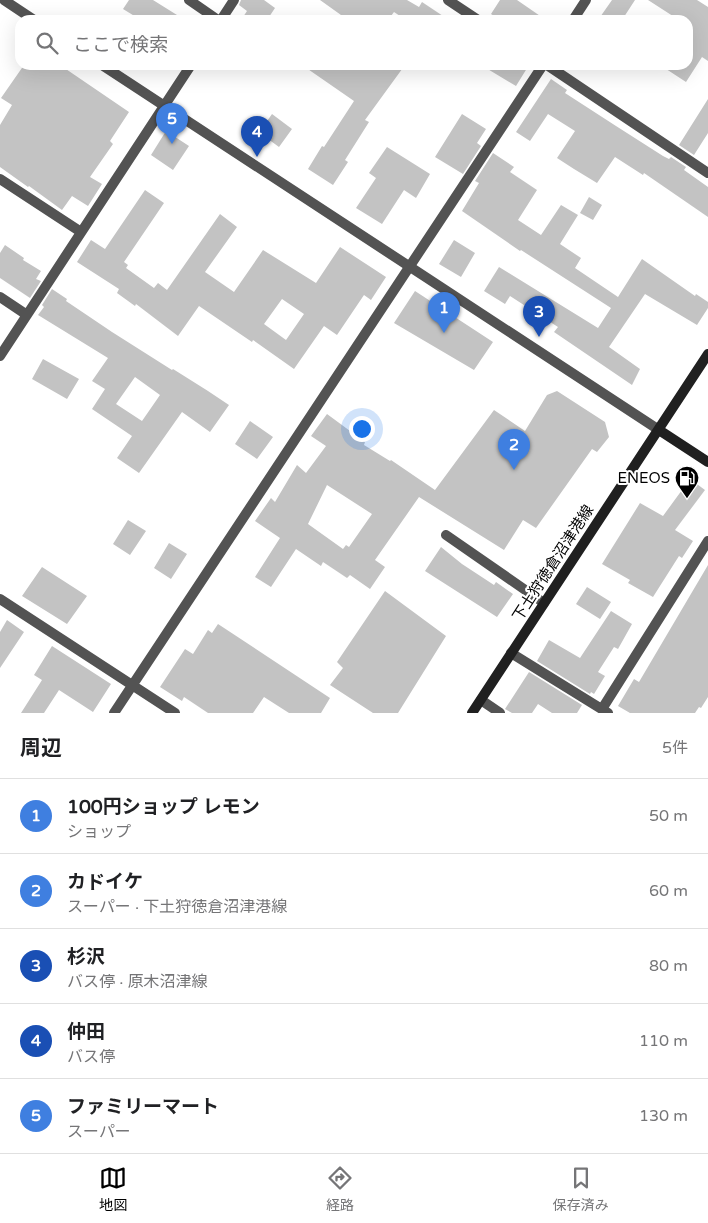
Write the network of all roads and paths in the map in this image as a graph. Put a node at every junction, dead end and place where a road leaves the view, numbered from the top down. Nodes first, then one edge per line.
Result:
1 (4, 0) edge
2 (189, 0) edge
3 (234, 0) edge
4 (448, 0) edge
5 (586, 0) edge
6 (26, 15) edge
7 (212, 15) edge
8 (223, 15) edge
9 (470, 15) edge
10 (576, 15) edge
11 (110, 70) edge
12 (188, 70) edge
13 (542, 70) edge
14 (553, 70) edge
15 (164, 106) junction
16 (708, 173) edge
17 (0, 179) edge
18 (81, 232) junction
19 (410, 266) junction
20 (0, 297) edge
21 (27, 315) junction
22 (708, 354) edge
23 (0, 356) edge
24 (659, 430) junction
25 (708, 462) edge
26 (446, 535) dead end
27 (708, 541) edge
28 (0, 599) edge
29 (544, 603) junction
30 (511, 653) junction
31 (133, 686) junction
32 (480, 700) junction
33 (605, 711) edge
34 (114, 713) edge
35 (175, 713) edge
36 (472, 713) edge
37 (500, 713) edge

1 - 6 street
2 - 7 street
3 - 8 street
4 - 9 street
5 - 10 street
11 - 15 street
12 - 15 street
13 - 19 street
14 - 16 street
15 - 18 street
15 - 19 street
17 - 18 street
18 - 21 street
19 - 24 street
19 - 31 street
20 - 21 street
21 - 23 street
22 - 24 main road, 下土狩徳倉沼津港線
24 - 25 main road
24 - 29 main road, 下土狩徳倉沼津港線
26 - 29 street
27 - 33 street
28 - 31 street
29 - 30 main road, 下土狩徳倉沼津港線
30 - 32 main road, 下土狩徳倉沼津港線
30 - 33 street
31 - 34 street
31 - 35 street
32 - 36 main road, 下土狩徳倉沼津港線
32 - 37 street

